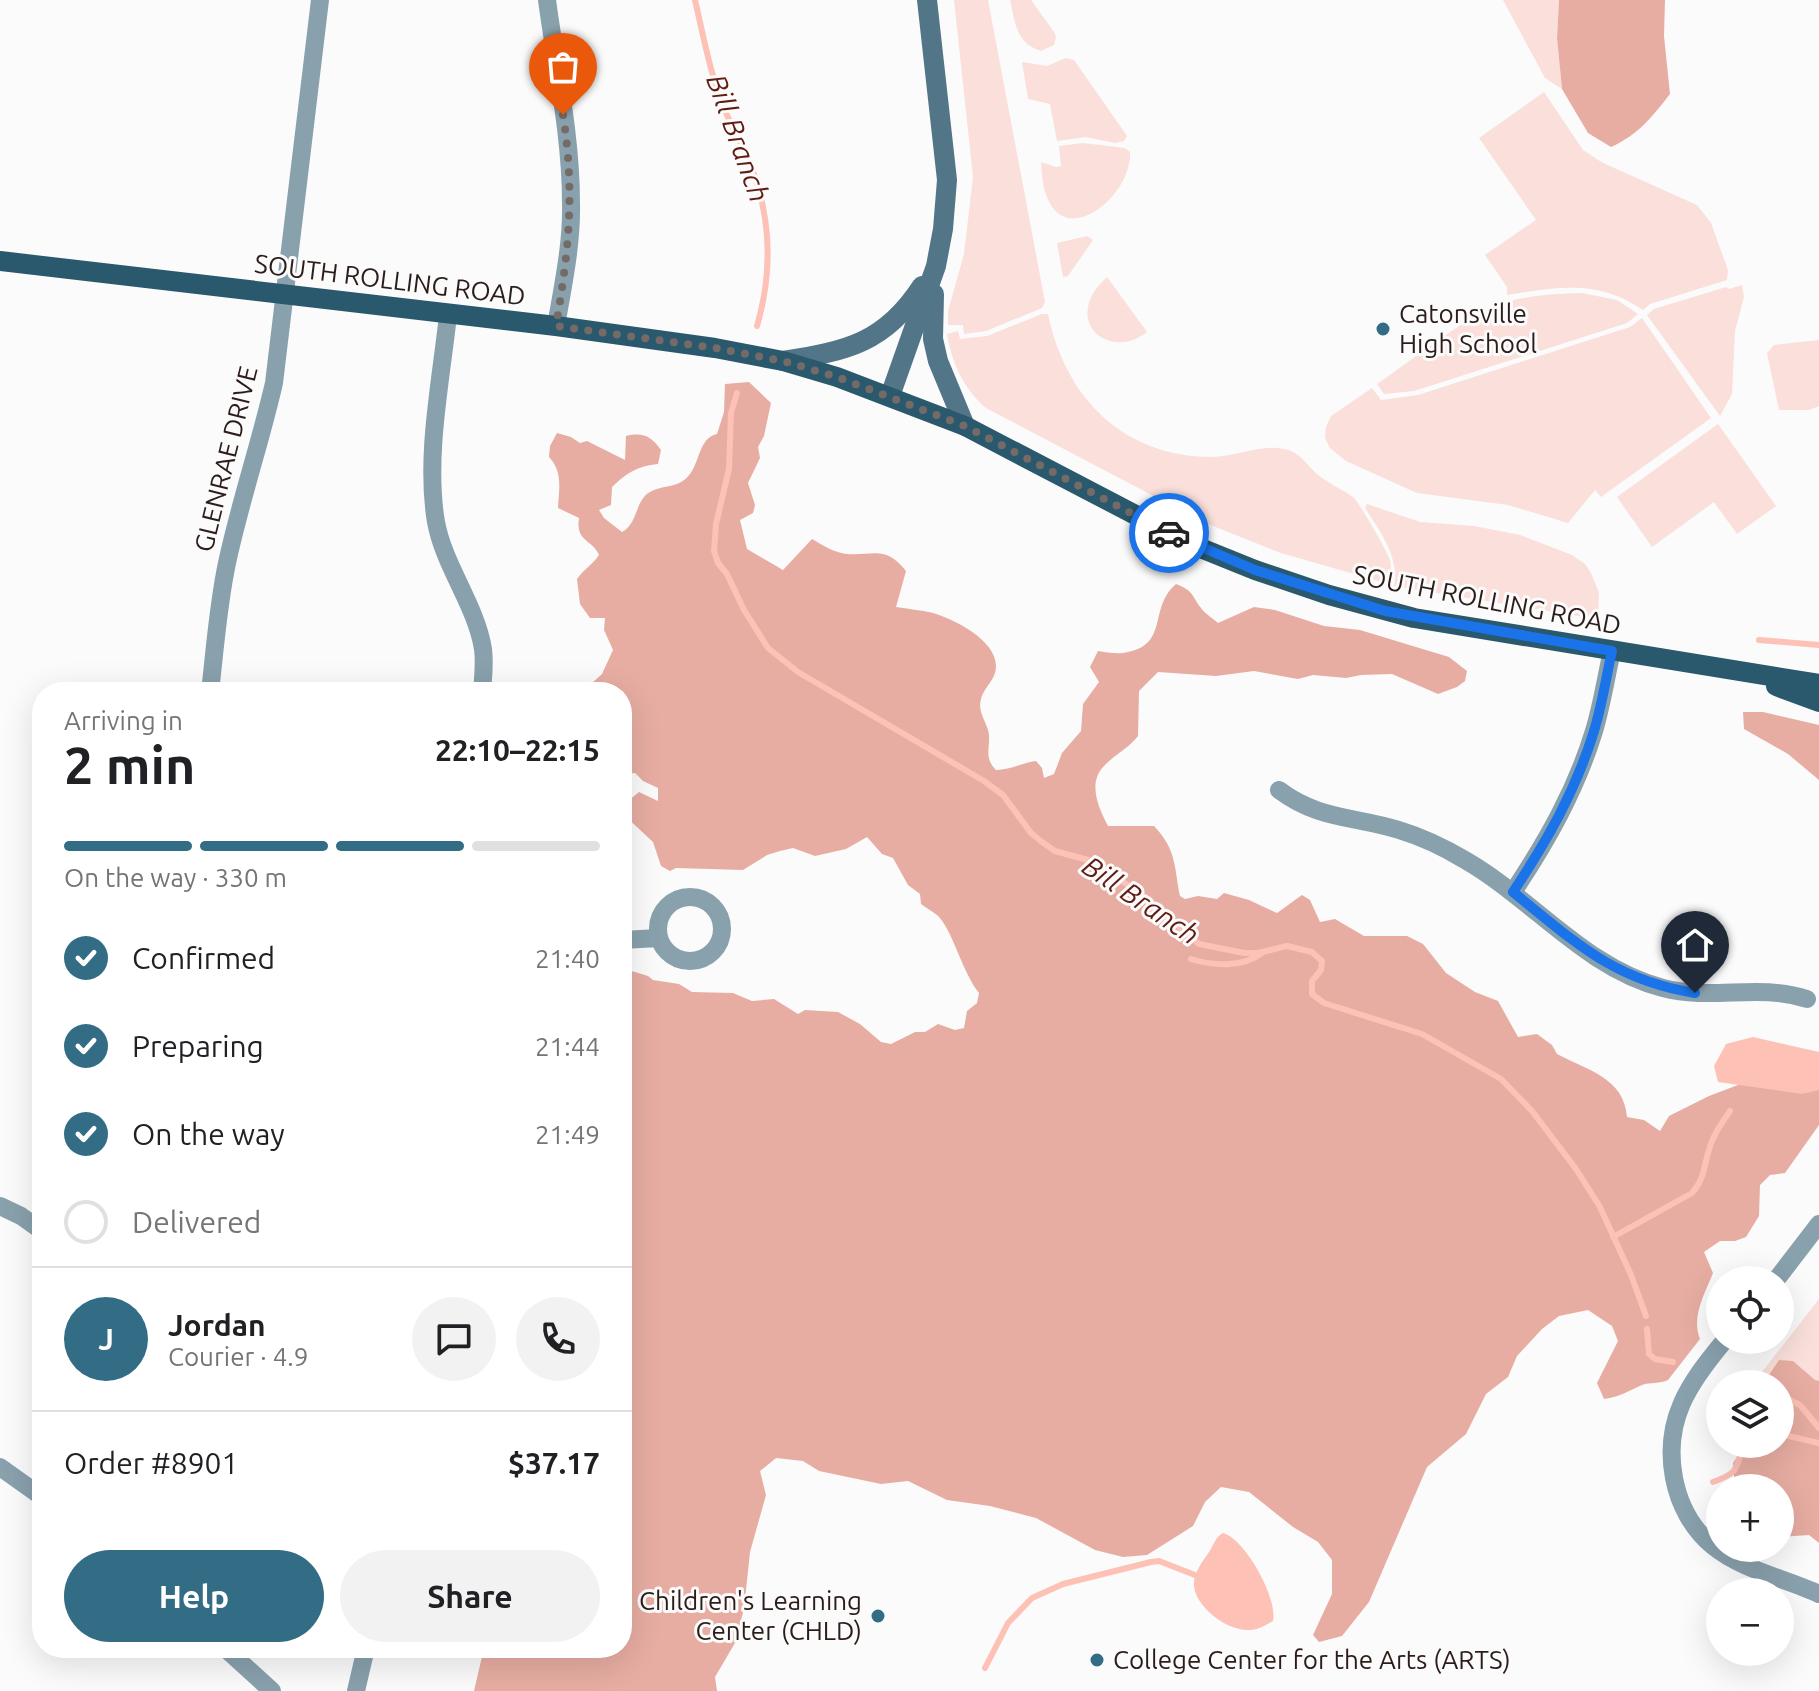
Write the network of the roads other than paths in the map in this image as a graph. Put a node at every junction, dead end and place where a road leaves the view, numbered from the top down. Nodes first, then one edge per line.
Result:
1 (320, 0) edge
2 (547, 0) edge
3 (927, 0) edge
4 (0, 261) edge
5 (936, 266) junction
6 (285, 294) junction
7 (448, 315) junction
8 (556, 326) junction
9 (783, 361) junction
10 (890, 396) junction
11 (965, 426) junction
12 (1612, 651) junction
13 (1735, 671) junction
14 (211, 682) edge
15 (483, 682) edge
16 (1819, 684) edge
17 (1819, 702) edge
18 (1279, 790) dead end
19 (1513, 892) junction
20 (659, 938) dead end
21 (632, 939) edge
22 (1807, 999) dead end
23 (0, 1206) edge
24 (32, 1224) edge
25 (1819, 1224) edge
26 (1787, 1266) edge
27 (1714, 1354) edge
28 (0, 1467) edge
29 (32, 1490) edge
30 (1819, 1594) edge
31 (236, 1658) edge
32 (364, 1658) edge
33 (272, 1691) edge
34 (356, 1691) edge

1 - 6 street, GLENRAE DRIVE
2 - 8 street
3 - 5 main road
4 - 6 main road, SOUTH ROLLING ROAD
5 - 9 main road
5 - 10 main road
5 - 11 main road
6 - 7 main road, SOUTH ROLLING ROAD
6 - 14 street, GLENRAE DRIVE
7 - 8 main road, SOUTH ROLLING ROAD
7 - 15 street
8 - 9 main road, SOUTH ROLLING ROAD
9 - 10 main road, SOUTH ROLLING ROAD
10 - 11 main road, SOUTH ROLLING ROAD
11 - 12 main road, SOUTH ROLLING ROAD
12 - 13 main road, SOUTH ROLLING ROAD
12 - 19 street
13 - 16 main road, SOUTH ROLLING ROAD
13 - 17 main road
18 - 19 street
19 - 22 street
20 - 21 street
23 - 24 street
25 - 26 street
27 - 30 street
28 - 29 street
31 - 33 street
32 - 34 street

